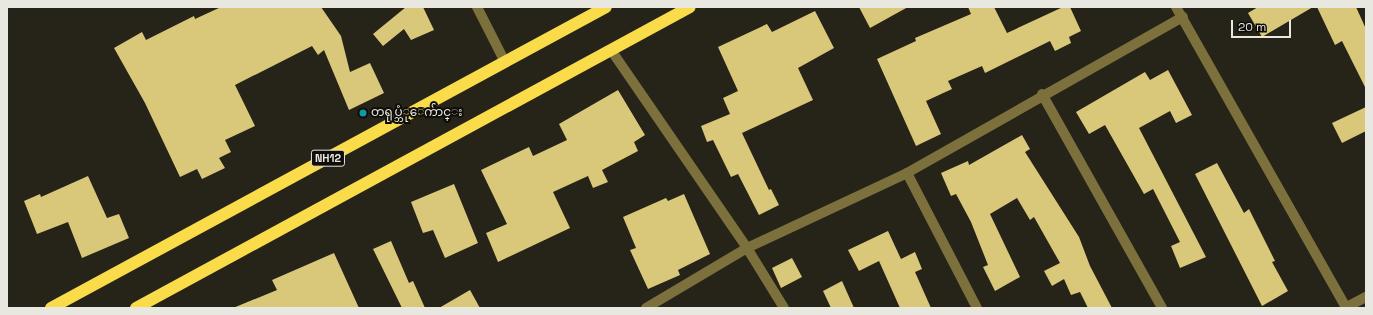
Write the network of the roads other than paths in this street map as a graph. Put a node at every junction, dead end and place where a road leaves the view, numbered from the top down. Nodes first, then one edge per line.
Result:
1 (477, 7) edge
2 (606, 7) edge
3 (690, 7) edge
4 (1176, 7) edge
5 (1183, 17) junction
6 (611, 50) junction
7 (505, 62) junction
8 (1042, 94) junction
9 (907, 173) junction
10 (747, 248) junction
11 (1366, 297) edge
12 (51, 308) edge
13 (136, 308) edge
14 (646, 308) edge
15 (784, 308) edge
16 (977, 308) edge
17 (1162, 308) edge
18 (1346, 308) edge

1 - 7 street
2 - 7 highway, NH12
3 - 6 highway
4 - 5 street
5 - 8 street
5 - 18 street
6 - 10 street
6 - 13 highway
7 - 12 highway, NH12
8 - 9 street
8 - 17 street
9 - 10 street
9 - 16 street
10 - 14 street
10 - 15 street
11 - 18 street

